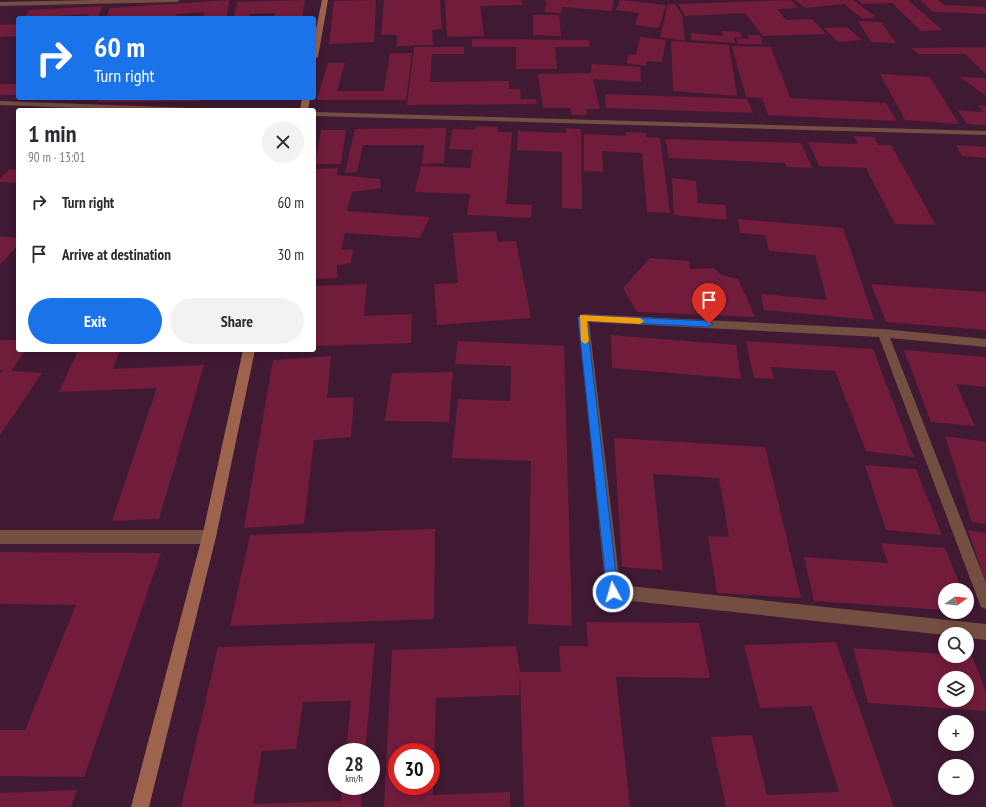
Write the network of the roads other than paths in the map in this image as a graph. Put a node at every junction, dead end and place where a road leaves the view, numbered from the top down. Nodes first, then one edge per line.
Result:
1 (177, 0) edge
2 (325, 0) edge
3 (136, 1) edge
4 (0, 4) edge
5 (316, 47) edge
6 (0, 103) edge
7 (139, 108) edge
8 (316, 114) edge
9 (986, 133) edge
10 (883, 333) junction
11 (986, 342) edge
12 (249, 352) edge
13 (0, 537) edge
14 (209, 537) junction
15 (986, 602) edge
16 (986, 632) edge
17 (140, 807) edge

1 - 3 street
2 - 5 street
3 - 4 street
6 - 7 street
8 - 9 street
10 - 11 street
10 - 15 street
10 - 16 street
12 - 14 street
13 - 14 street
14 - 17 street

